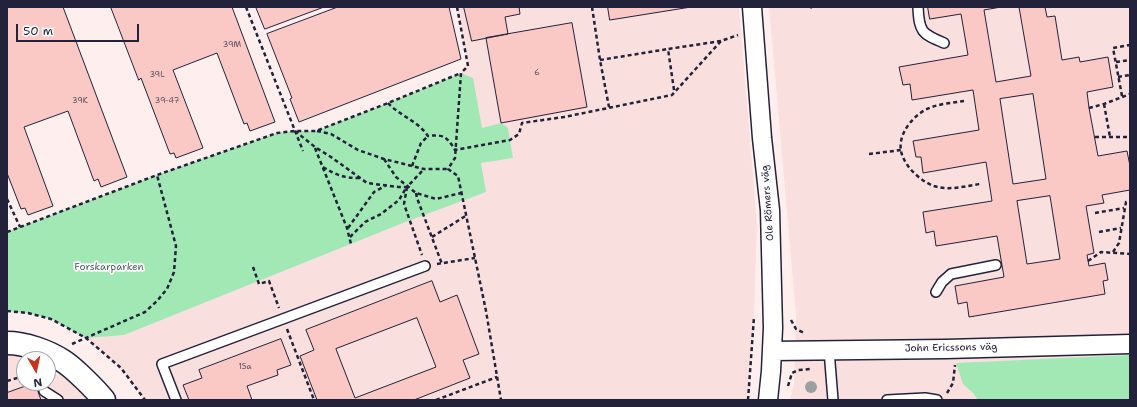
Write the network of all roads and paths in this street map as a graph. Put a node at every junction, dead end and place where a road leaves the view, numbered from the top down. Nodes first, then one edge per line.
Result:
1 (246, 7) edge
2 (457, 7) edge
3 (592, 7) edge
4 (752, 7) edge
5 (918, 7) edge
6 (741, 34) dead end
7 (721, 41) junction
8 (944, 42) dead end
9 (1130, 45) edge
10 (668, 49) junction
11 (600, 60) junction
12 (1130, 60) edge
13 (1116, 62) junction
14 (461, 73) junction
15 (1130, 75) edge
16 (1118, 77) junction
17 (675, 91) junction
18 (1130, 94) edge
19 (1122, 96) junction
20 (964, 101) dead end
21 (388, 103) junction
22 (1104, 104) junction
23 (609, 107) junction
24 (1090, 108) dead end
25 (295, 131) junction
26 (316, 131) junction
27 (428, 136) junction
28 (1095, 137) dead end
29 (1110, 137) junction
30 (1130, 137) edge
31 (315, 147) junction
32 (455, 150) junction
33 (901, 150) junction
34 (303, 151) dead end
35 (869, 154) dead end
36 (384, 159) junction
37 (412, 166) junction
38 (323, 167) junction
39 (424, 169) junction
40 (448, 169) junction
41 (157, 175) junction
42 (360, 178) junction
43 (980, 184) dead end
44 (385, 186) junction
45 (407, 187) junction
46 (416, 193) junction
47 (461, 193) junction
48 (7, 199) edge
49 (1130, 201) edge
50 (1124, 208) junction
51 (1095, 213) dead end
52 (467, 215) junction
53 (20, 227) junction
54 (347, 228) junction
55 (1121, 228) junction
56 (7, 232) edge
57 (1099, 232) dead end
58 (349, 238) junction
59 (432, 238) junction
60 (351, 244) dead end
61 (1113, 252) junction
62 (1130, 254) edge
63 (474, 258) junction
64 (1088, 261) dead end
65 (442, 264) junction
66 (996, 265) dead end
67 (425, 266) junction
68 (936, 292) dead end
69 (7, 311) edge
70 (754, 311) dead end
71 (86, 338) junction
72 (7, 343) edge
73 (1130, 344) edge
74 (829, 350) junction
75 (39, 351) edge
76 (772, 351) junction
77 (56, 353) edge
78 (56, 358) edge
79 (956, 363) dead end
80 (496, 377) junction
81 (44, 391) dead end
82 (946, 395) dead end
83 (58, 400) edge
84 (104, 400) edge
85 (145, 400) edge
86 (176, 400) edge
87 (436, 400) edge
88 (501, 400) edge
89 (748, 400) edge
90 (768, 400) edge
91 (833, 400) edge
92 (887, 400) edge
93 (936, 400) edge

1 - 25 path
2 - 14 path
3 - 11 path
4 - 76 street, Ole Römers väg
5 - 8 lane
6 - 7 path
7 - 10 path
7 - 17 path
9 - 13 path
10 - 11 path
10 - 17 path
11 - 23 path
12 - 13 path
13 - 16 path
14 - 21 path
14 - 32 path
15 - 16 path
16 - 19 path
17 - 23 path
18 - 19 path
19 - 22 path
20 - 33 path
21 - 26 path
21 - 27 path
22 - 24 path
22 - 29 path
23 - 32 path
25 - 26 path
25 - 31 path
25 - 34 path
25 - 41 path
26 - 36 path
27 - 32 path
27 - 37 path
28 - 29 path
29 - 30 path
31 - 38 path
31 - 42 path
32 - 40 path
33 - 35 path
33 - 43 path
36 - 37 path
36 - 45 path
37 - 39 path
38 - 42 path
38 - 54 path
39 - 40 path
39 - 45 path
40 - 47 path
41 - 53 path
41 - 71 path
42 - 44 path
44 - 45 path
44 - 54 path
45 - 46 path
45 - 58 path
45 - 67 path
46 - 47 path
46 - 59 path
47 - 52 path
48 - 53 path
49 - 50 path
50 - 51 path
50 - 55 path
52 - 59 path
52 - 63 path
53 - 56 path
54 - 58 path
55 - 57 path
55 - 61 path
58 - 60 path
59 - 65 path
61 - 62 path
61 - 64 path
63 - 65 path
63 - 80 path
65 - 67 path
66 - 68 lane
67 - 86 lane
69 - 71 path
70 - 89 path
71 - 77 path
71 - 85 path
72 - 75 street
73 - 74 street, John Ericssons väg
74 - 76 street, John Ericssons väg
74 - 91 lane
76 - 90 street, Ole Römers väg
78 - 84 street
79 - 82 path
80 - 87 path
80 - 88 path
81 - 83 lane
92 - 93 lane

